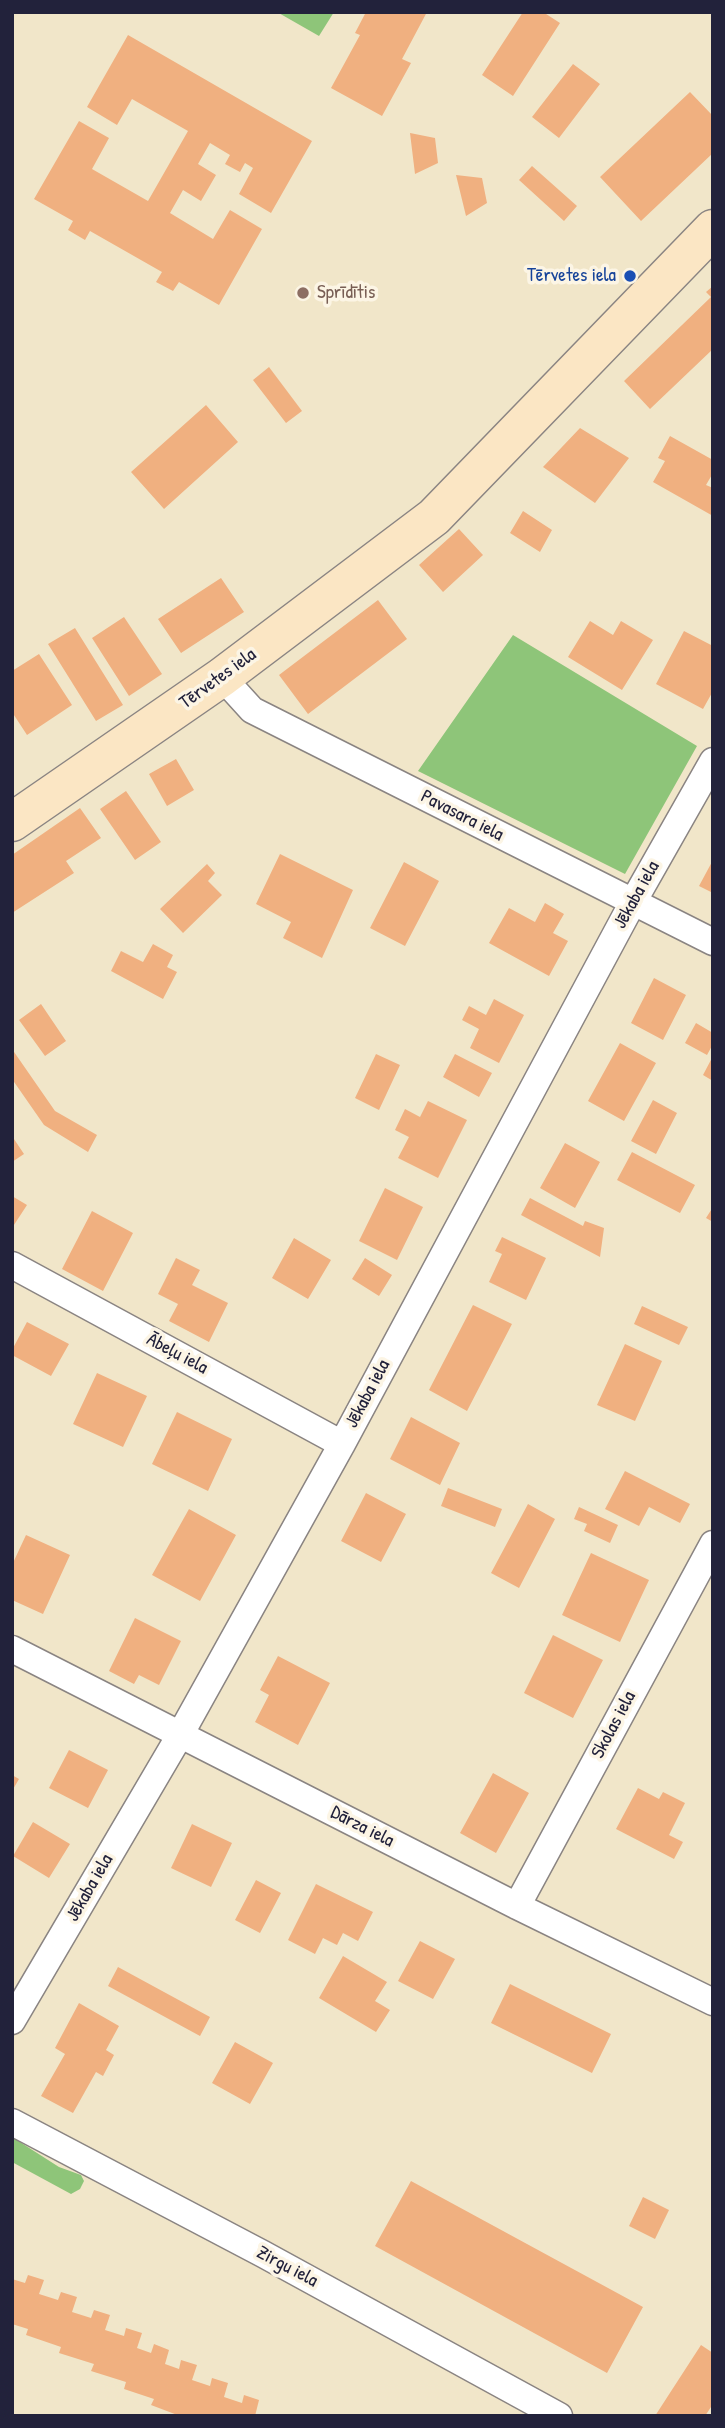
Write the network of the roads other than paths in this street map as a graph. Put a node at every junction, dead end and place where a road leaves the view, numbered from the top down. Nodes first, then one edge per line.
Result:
1 (713, 229) edge
2 (222, 677) junction
3 (713, 761) edge
4 (16, 812) edge
5 (633, 902) junction
6 (713, 942) edge
7 (12, 1265) edge
8 (342, 1444) junction
9 (713, 1544) edge
10 (12, 1649) edge
11 (180, 1735) junction
12 (517, 1906) junction
13 (713, 2002) edge
14 (12, 2021) edge
15 (12, 2122) edge
16 (559, 2416) edge

1 - 2 main road, Tērvetes iela
2 - 4 main road, Tērvetes iela
2 - 5 street, Pavasara iela
3 - 5 street, Jēkaba iela
5 - 6 street, Pavasara iela
5 - 8 street, Jēkaba iela
7 - 8 street, Ābeļu iela
8 - 11 street, Jēkaba iela
9 - 12 street, Skolas iela
10 - 11 street, Dārza iela
11 - 12 street, Dārza iela
11 - 14 street, Jēkaba iela
12 - 13 street, Dārza iela
15 - 16 street, Zirgu iela

